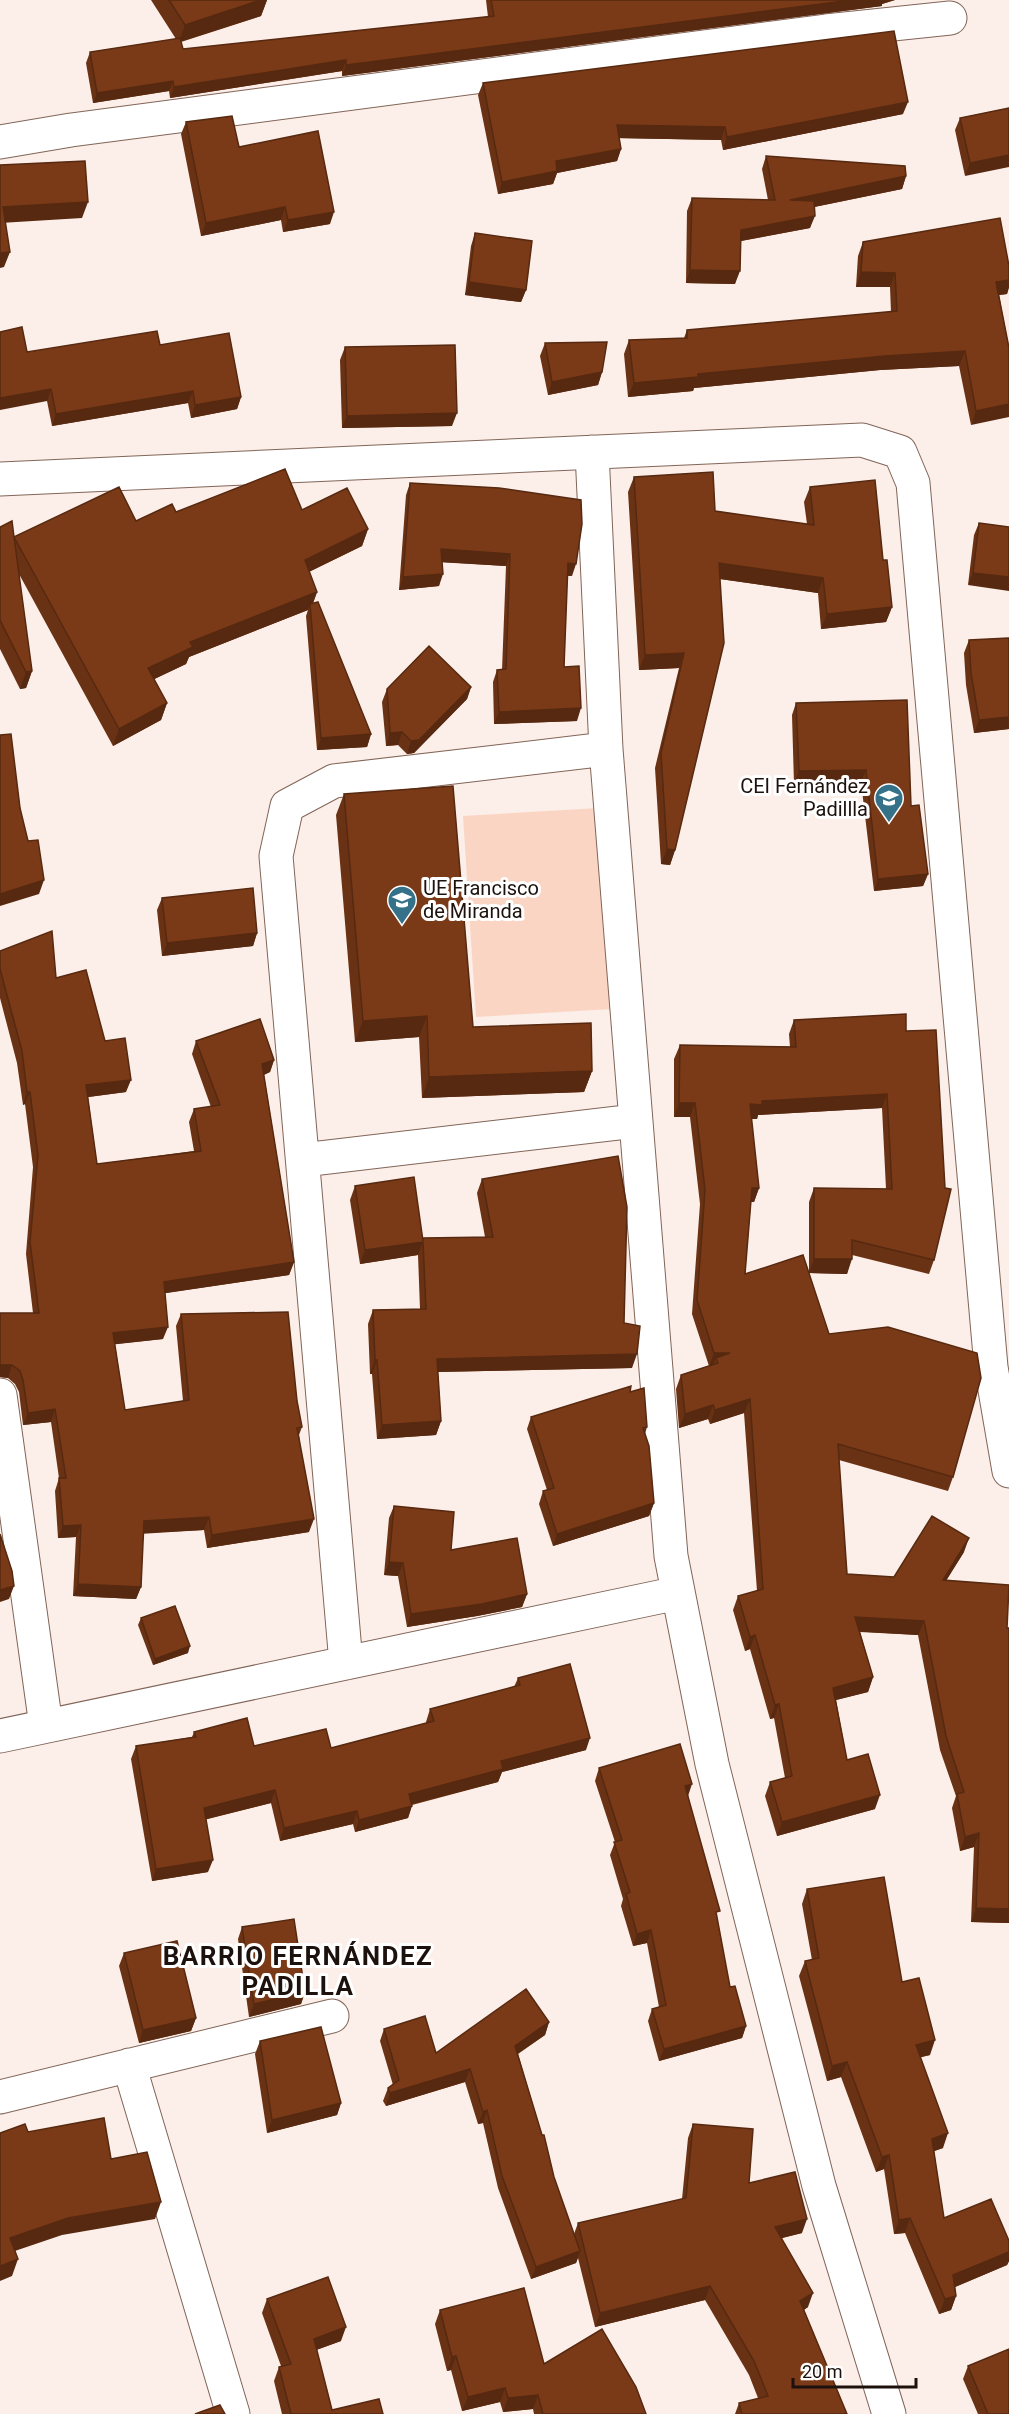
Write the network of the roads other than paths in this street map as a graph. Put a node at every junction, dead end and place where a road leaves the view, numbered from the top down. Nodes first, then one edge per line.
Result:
1 (950, 18) dead end
2 (0, 142) edge
3 (592, 452) junction
4 (0, 479) edge
5 (606, 749) junction
6 (635, 1121) junction
7 (303, 1160) junction
8 (0, 1395) edge
9 (1009, 1471) edge
10 (678, 1593) junction
11 (346, 1663) junction
12 (46, 1726) junction
13 (0, 1736) edge
14 (332, 2016) dead end
15 (129, 2065) junction
16 (0, 2097) edge
17 (233, 2414) edge
18 (889, 2414) edge

1 - 2 street
3 - 4 street
3 - 5 street
3 - 9 street
5 - 6 street
5 - 7 street
6 - 7 street
6 - 10 street
7 - 11 street
8 - 12 street
10 - 11 street
10 - 18 street
11 - 12 street
12 - 13 street
14 - 15 street
15 - 16 street
15 - 17 street

